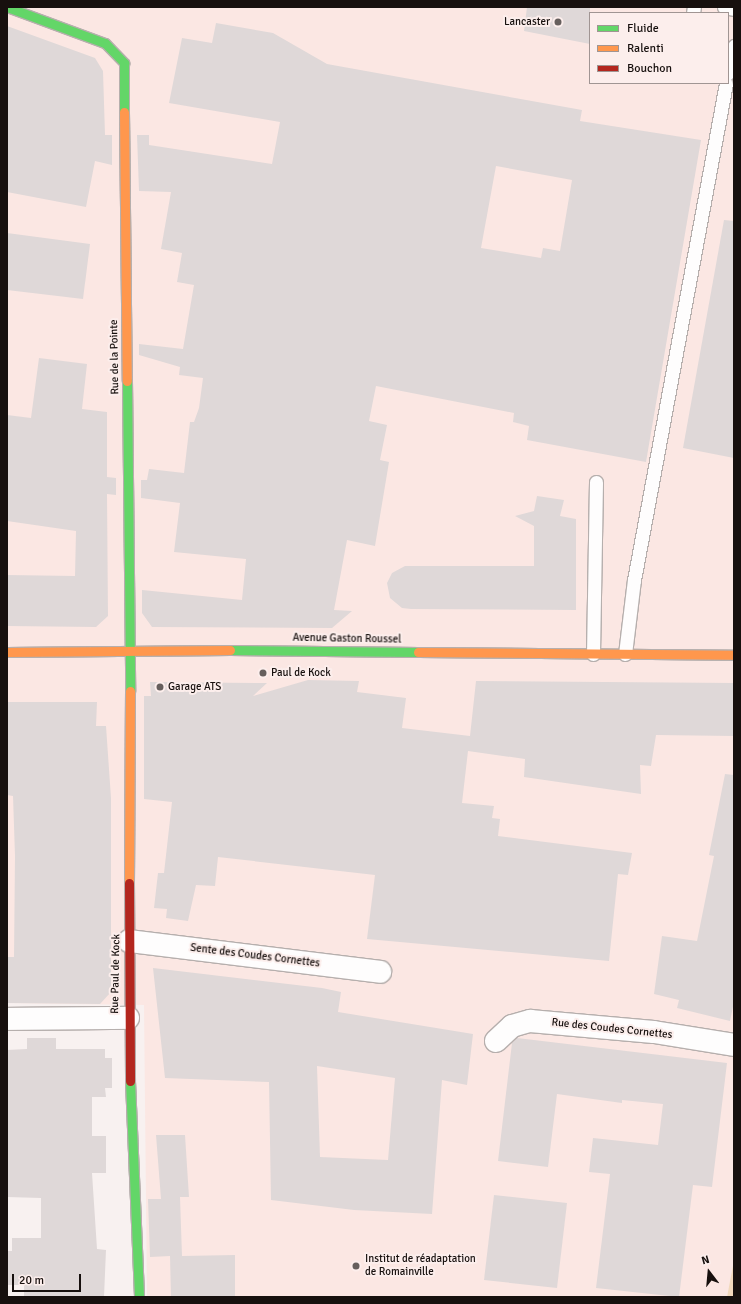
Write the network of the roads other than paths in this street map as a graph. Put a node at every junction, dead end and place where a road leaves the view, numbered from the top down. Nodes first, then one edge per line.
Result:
1 (7, 7) edge
2 (724, 7) edge
3 (734, 9) edge
4 (734, 46) edge
5 (729, 68) edge
6 (726, 84) edge
7 (596, 482) dead end
8 (7, 652) edge
9 (129, 652) junction
10 (593, 654) junction
11 (625, 654) junction
12 (734, 655) edge
13 (129, 941) junction
14 (380, 972) dead end
15 (7, 1018) edge
16 (128, 1018) junction
17 (496, 1041) dead end
18 (734, 1044) edge
19 (139, 1297) edge

1 - 9 street, Rue de la Pointe
2 - 3 lane
4 - 5 lane
6 - 11 lane
7 - 10 lane
8 - 9 street, Avenue Gaston Roussel
9 - 10 street, Avenue Gaston Roussel
9 - 13 street, Rue Paul de Kock
10 - 11 street, Avenue Gaston Roussel
11 - 12 street, Avenue Gaston Roussel
13 - 14 street, Sente des Coudes Cornettes
13 - 16 street, Rue Paul de Kock
15 - 16 street
16 - 19 street, Rue Paul de Kock
17 - 18 street, Rue des Coudes Cornettes

